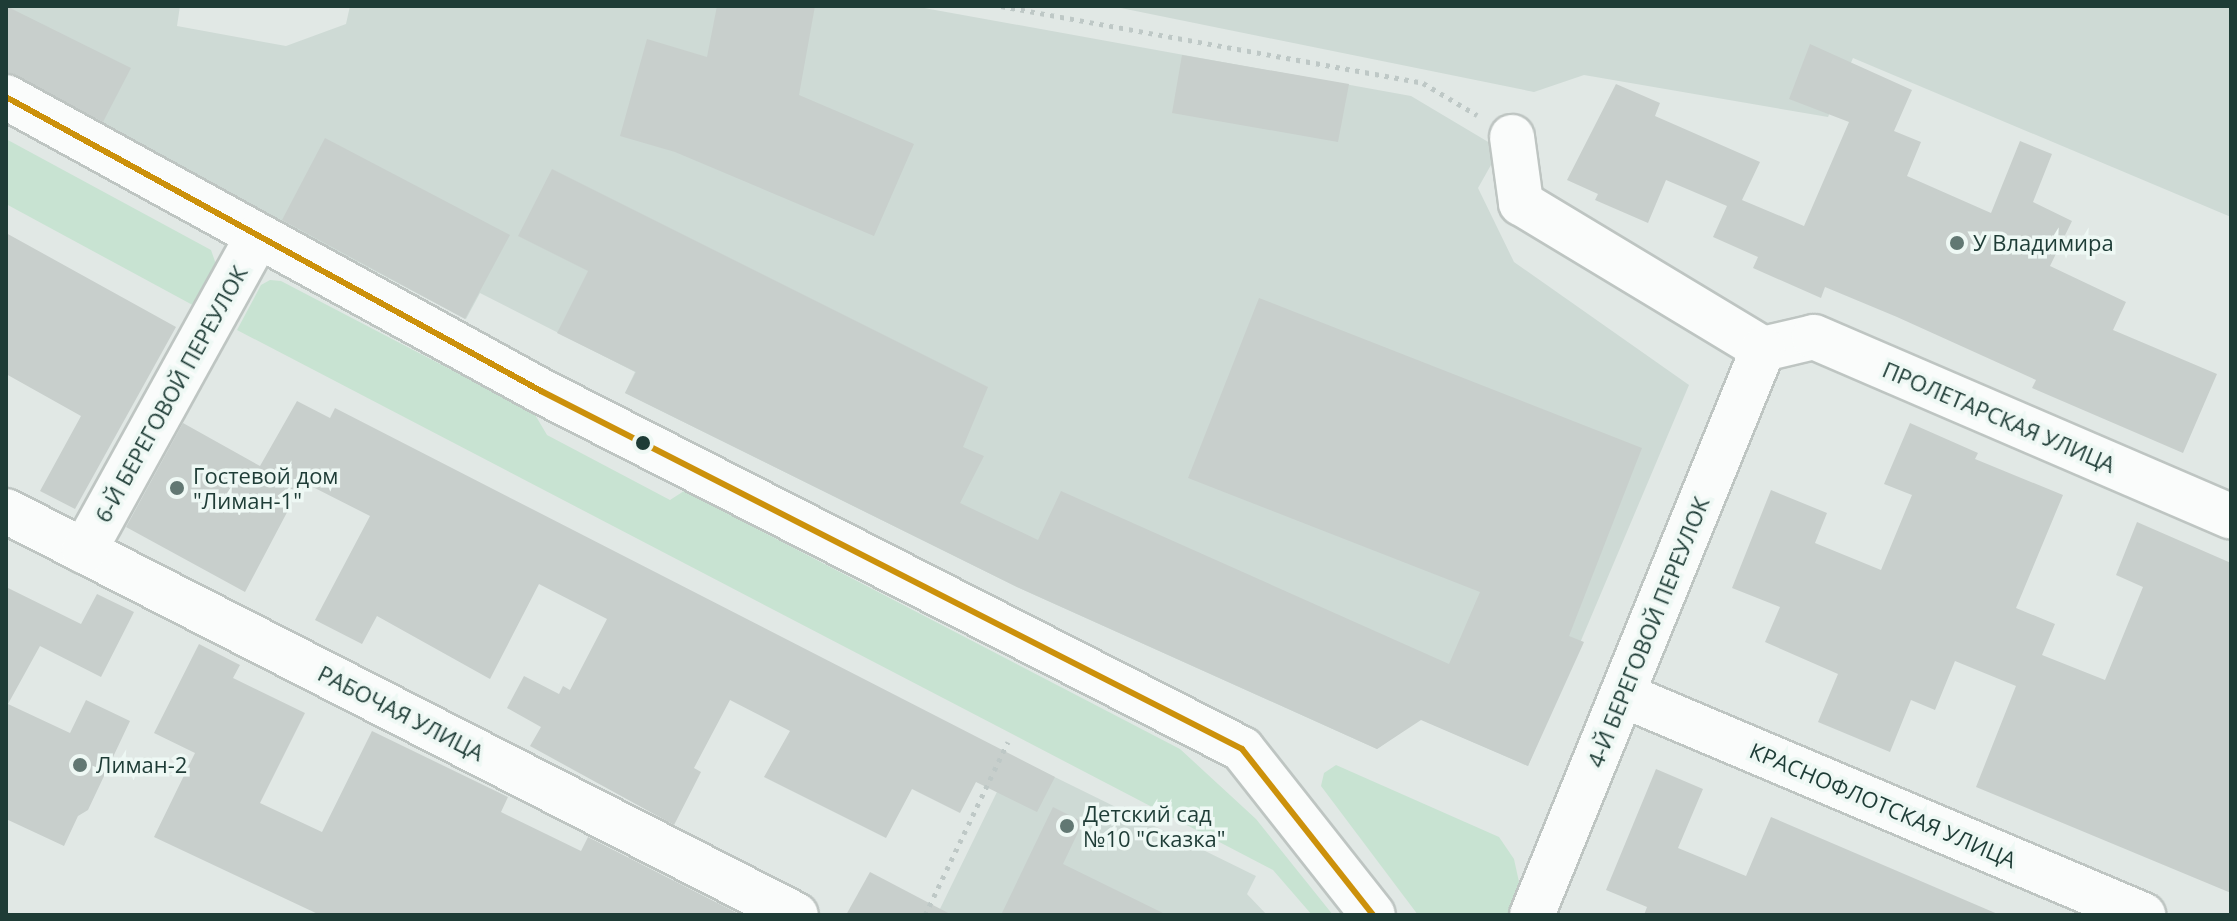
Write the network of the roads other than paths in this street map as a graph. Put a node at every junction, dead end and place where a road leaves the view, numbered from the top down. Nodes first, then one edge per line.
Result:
1 (6, 97) edge
2 (1512, 137) road end
3 (257, 237) junction
4 (1763, 349) junction
5 (6, 511) edge
6 (2231, 517) edge
7 (84, 551) junction
8 (1623, 695) junction
9 (796, 915) edge
10 (1373, 915) edge
11 (1532, 915) edge
12 (2143, 915) edge

1 - 3 street
2 - 4 street
3 - 7 street, 6-Й БЕРЕГОВОЙ ПЕРЕУЛОК
3 - 10 street
4 - 6 street, ПРОЛЕТАРСКАЯ УЛИЦА
4 - 8 street, 4-Й БЕРЕГОВОЙ ПЕРЕУЛОК
5 - 7 street, РАБОЧАЯ УЛИЦА
7 - 9 street, РАБОЧАЯ УЛИЦА
8 - 11 street, 4-Й БЕРЕГОВОЙ ПЕРЕУЛОК
8 - 12 street, КРАСНОФЛОТСКАЯ УЛИЦА

